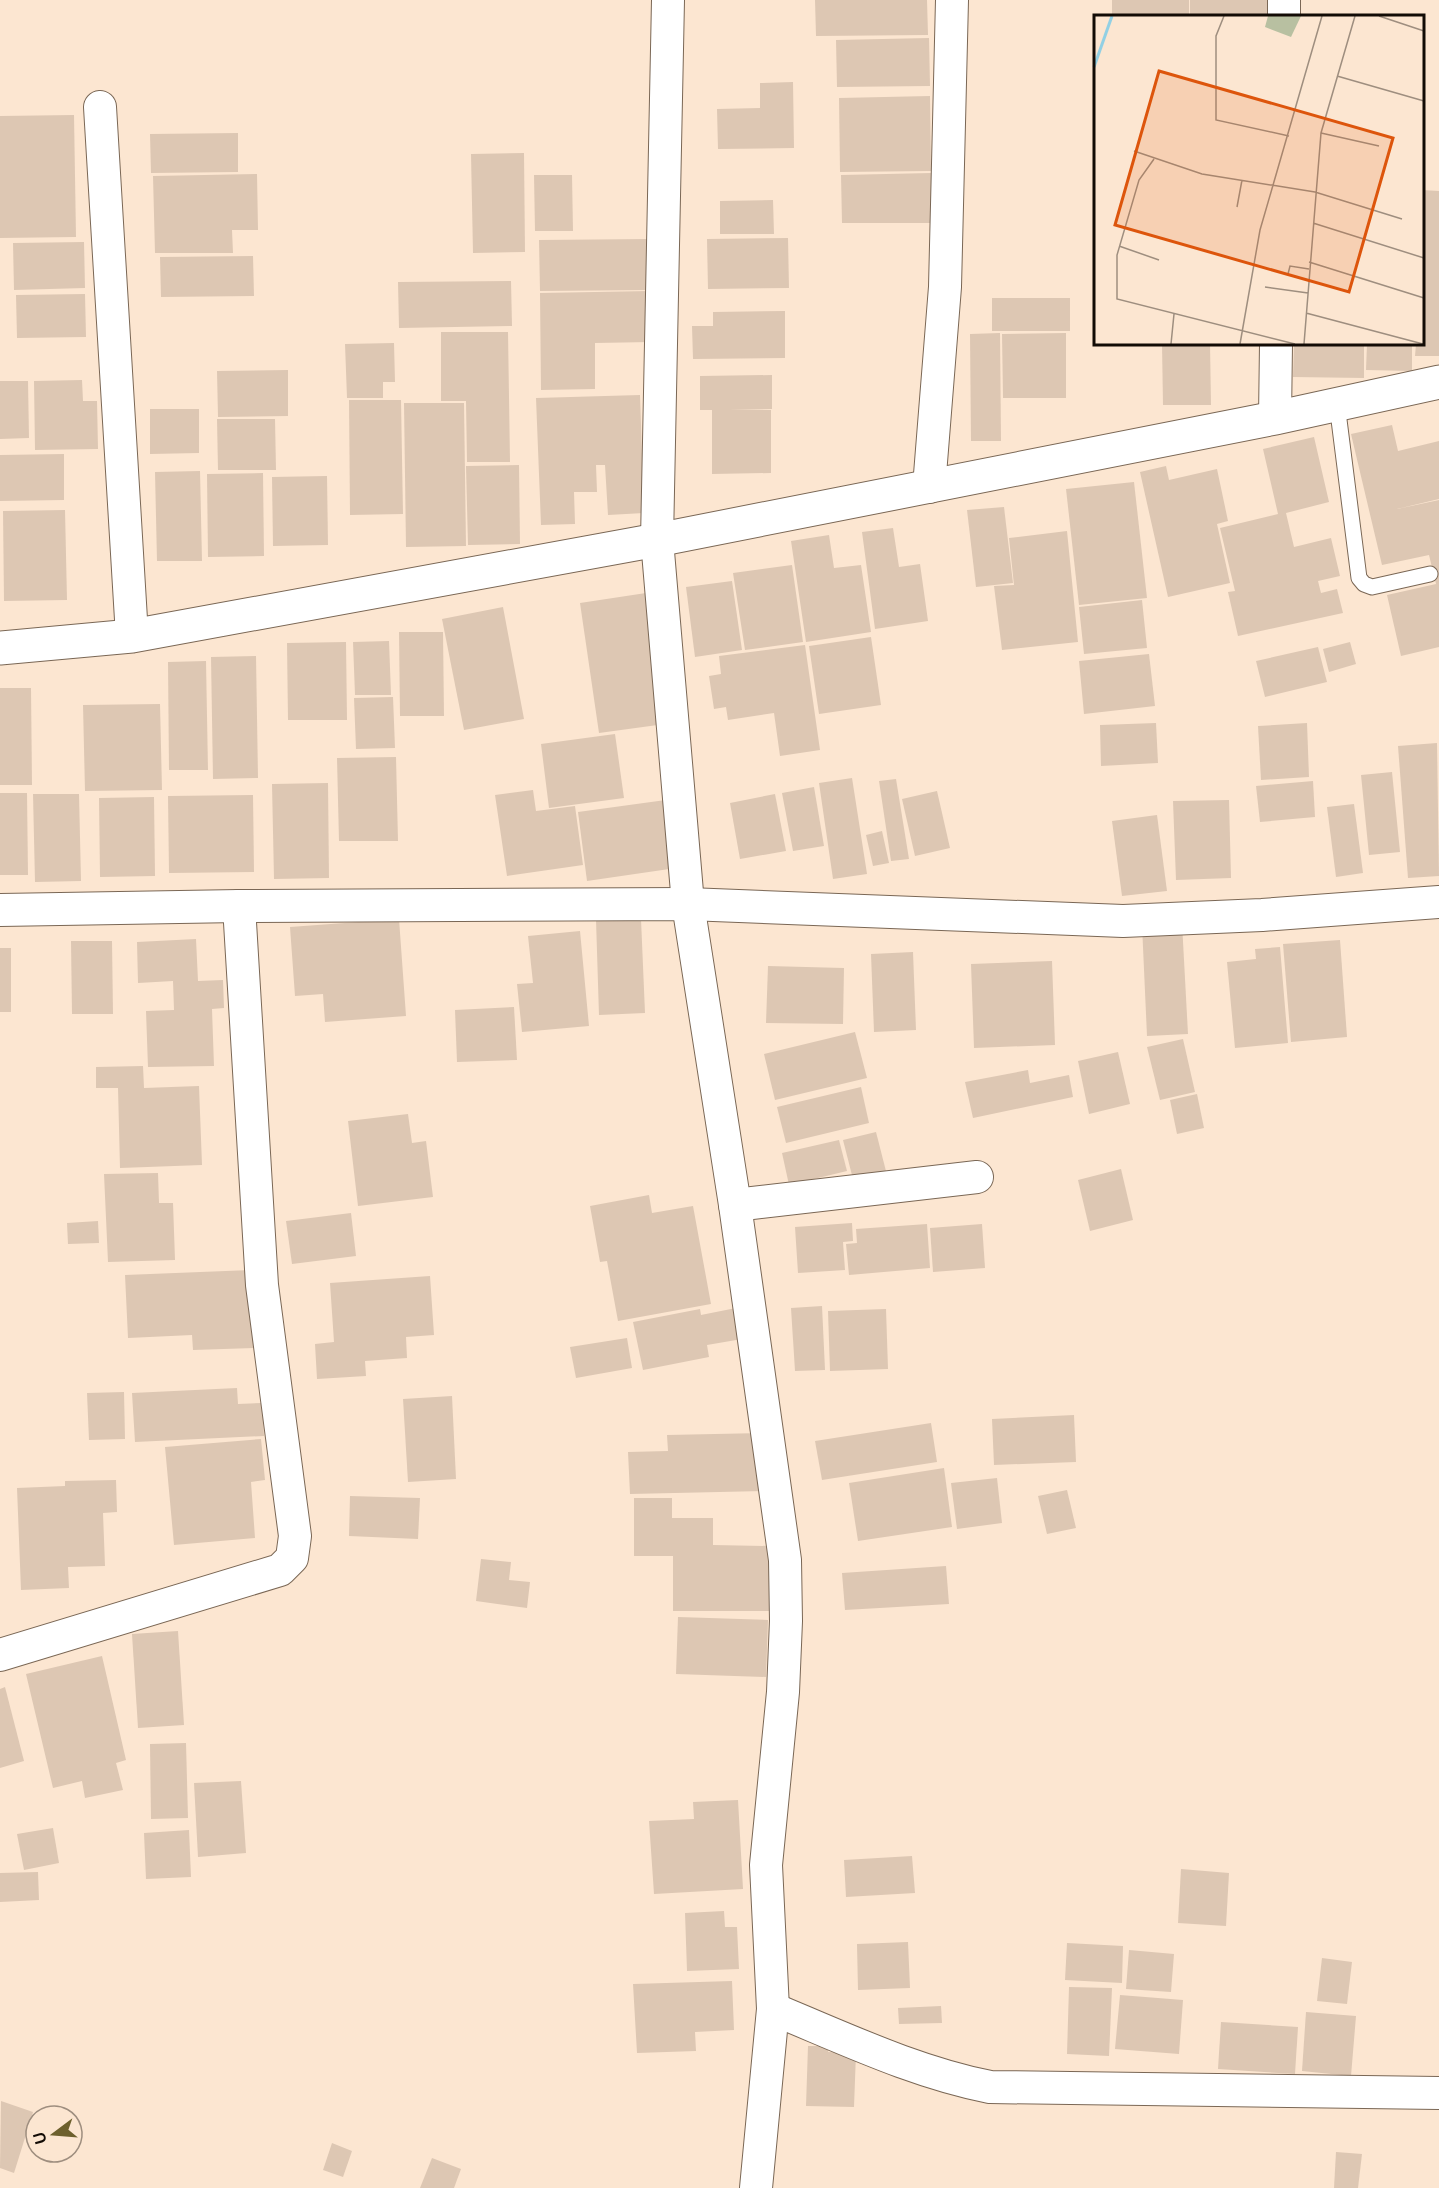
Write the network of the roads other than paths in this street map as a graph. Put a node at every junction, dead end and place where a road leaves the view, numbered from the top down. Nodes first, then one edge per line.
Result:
1 (668, 0) edge
2 (952, 0) edge
3 (100, 107) dead end
4 (1276, 345) edge
5 (1439, 382) edge
6 (1337, 404) junction
7 (1275, 418) junction
8 (929, 487) junction
9 (657, 540) junction
10 (1430, 574) dead end
11 (132, 636) junction
12 (0, 648) edge
13 (1439, 902) edge
14 (688, 904) junction
15 (239, 906) junction
16 (0, 910) edge
17 (977, 1177) dead end
18 (735, 1205) junction
19 (0, 1654) edge
20 (773, 2009) junction
21 (1439, 2093) edge
22 (756, 2188) edge

1 - 9 street
2 - 8 street
3 - 11 street
4 - 7 street
5 - 6 street
6 - 7 street
6 - 10 lane
7 - 8 street
8 - 9 street
9 - 11 street
9 - 14 street
11 - 12 street
13 - 14 street
14 - 15 street
14 - 18 street
15 - 16 street
15 - 19 street
17 - 18 street
18 - 20 street
20 - 21 street
20 - 22 street

